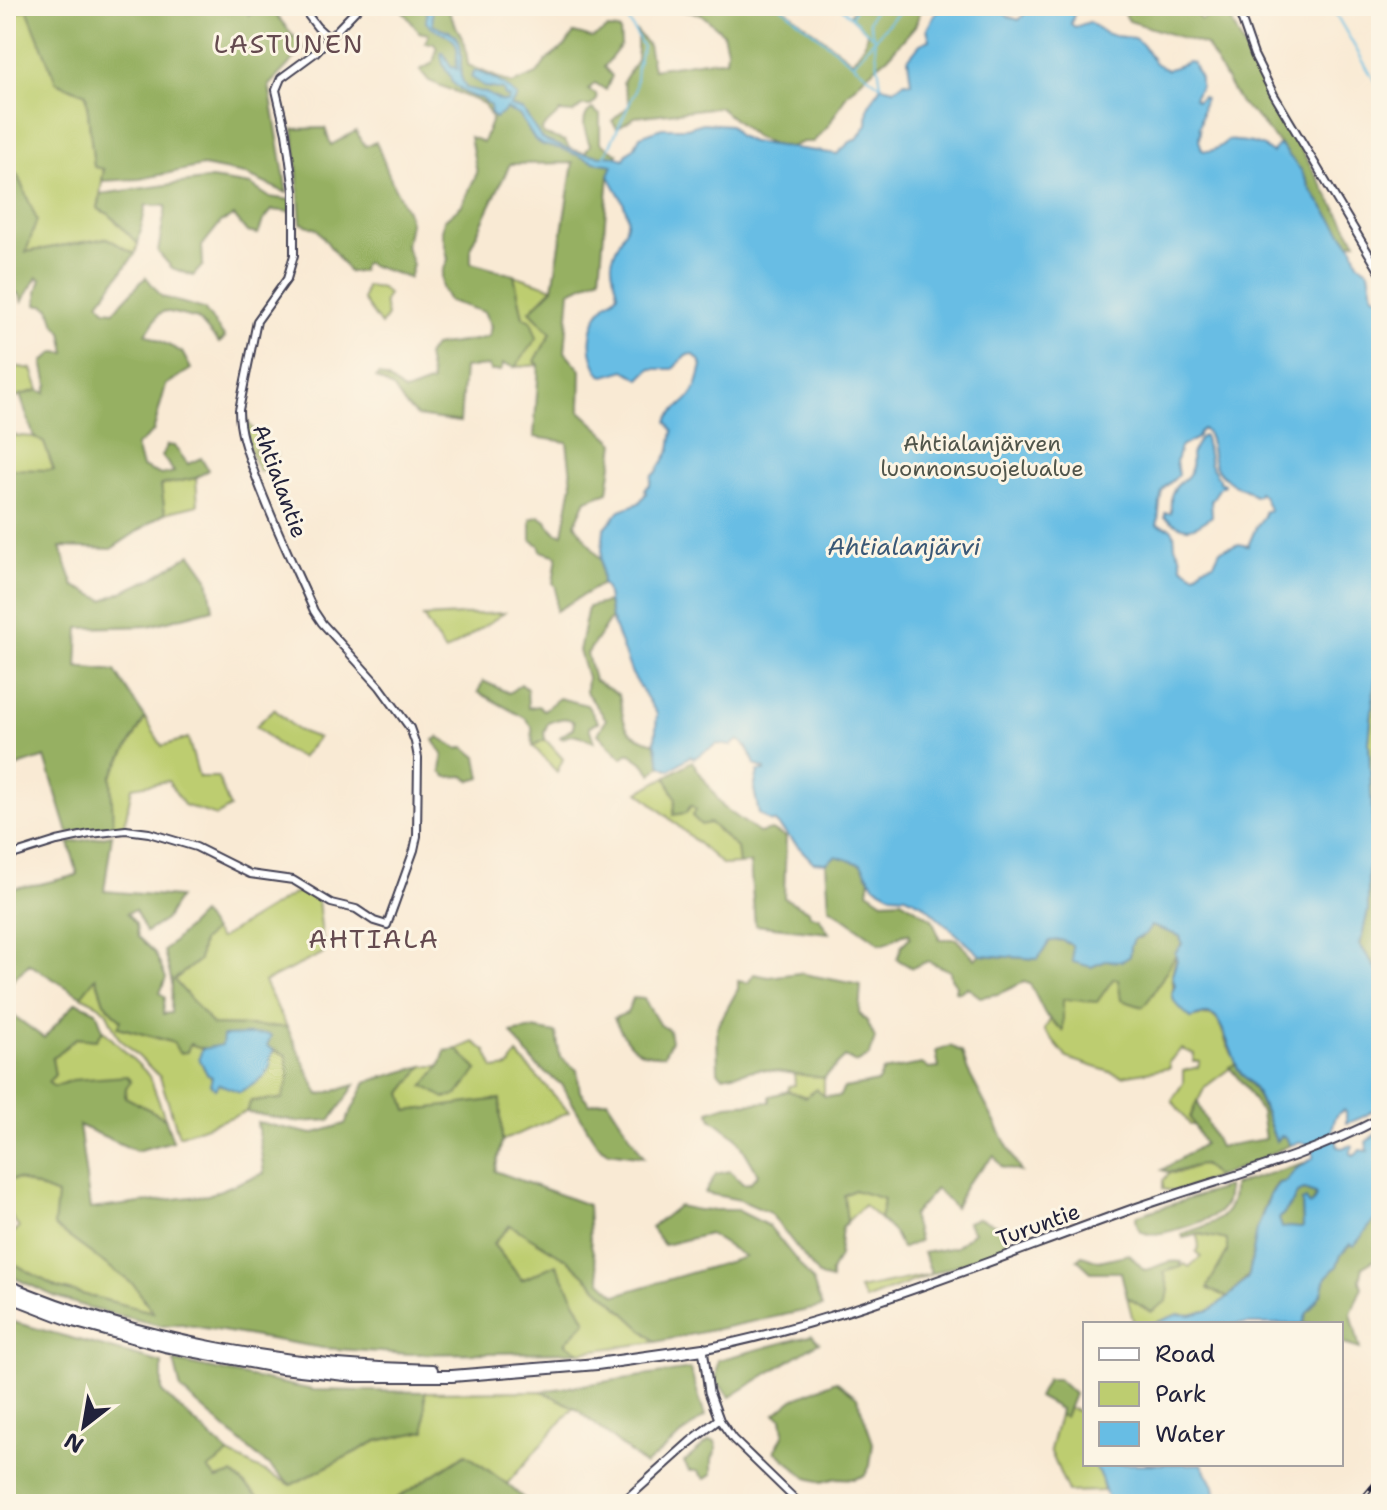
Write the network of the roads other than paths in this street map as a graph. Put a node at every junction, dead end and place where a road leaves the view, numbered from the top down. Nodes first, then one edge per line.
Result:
1 (301, 6) edge
2 (360, 6) edge
3 (1237, 6) edge
4 (329, 38) junction
5 (1381, 274) edge
6 (6, 857) edge
7 (1381, 1118) edge
8 (6, 1285) edge
9 (6, 1295) edge
10 (6, 1302) edge
11 (53, 1314) junction
12 (703, 1349) junction
13 (502, 1371) junction
14 (719, 1419) junction
15 (621, 1504) edge
16 (800, 1504) edge

1 - 4 street
2 - 4 street, Ahtialantie
3 - 5 street
4 - 6 street, Ahtialantie
7 - 12 main road, Turuntie
8 - 13 highway
9 - 11 highway
10 - 11 highway
11 - 13 highway
12 - 13 highway
12 - 14 main road
14 - 15 main road
14 - 16 street

